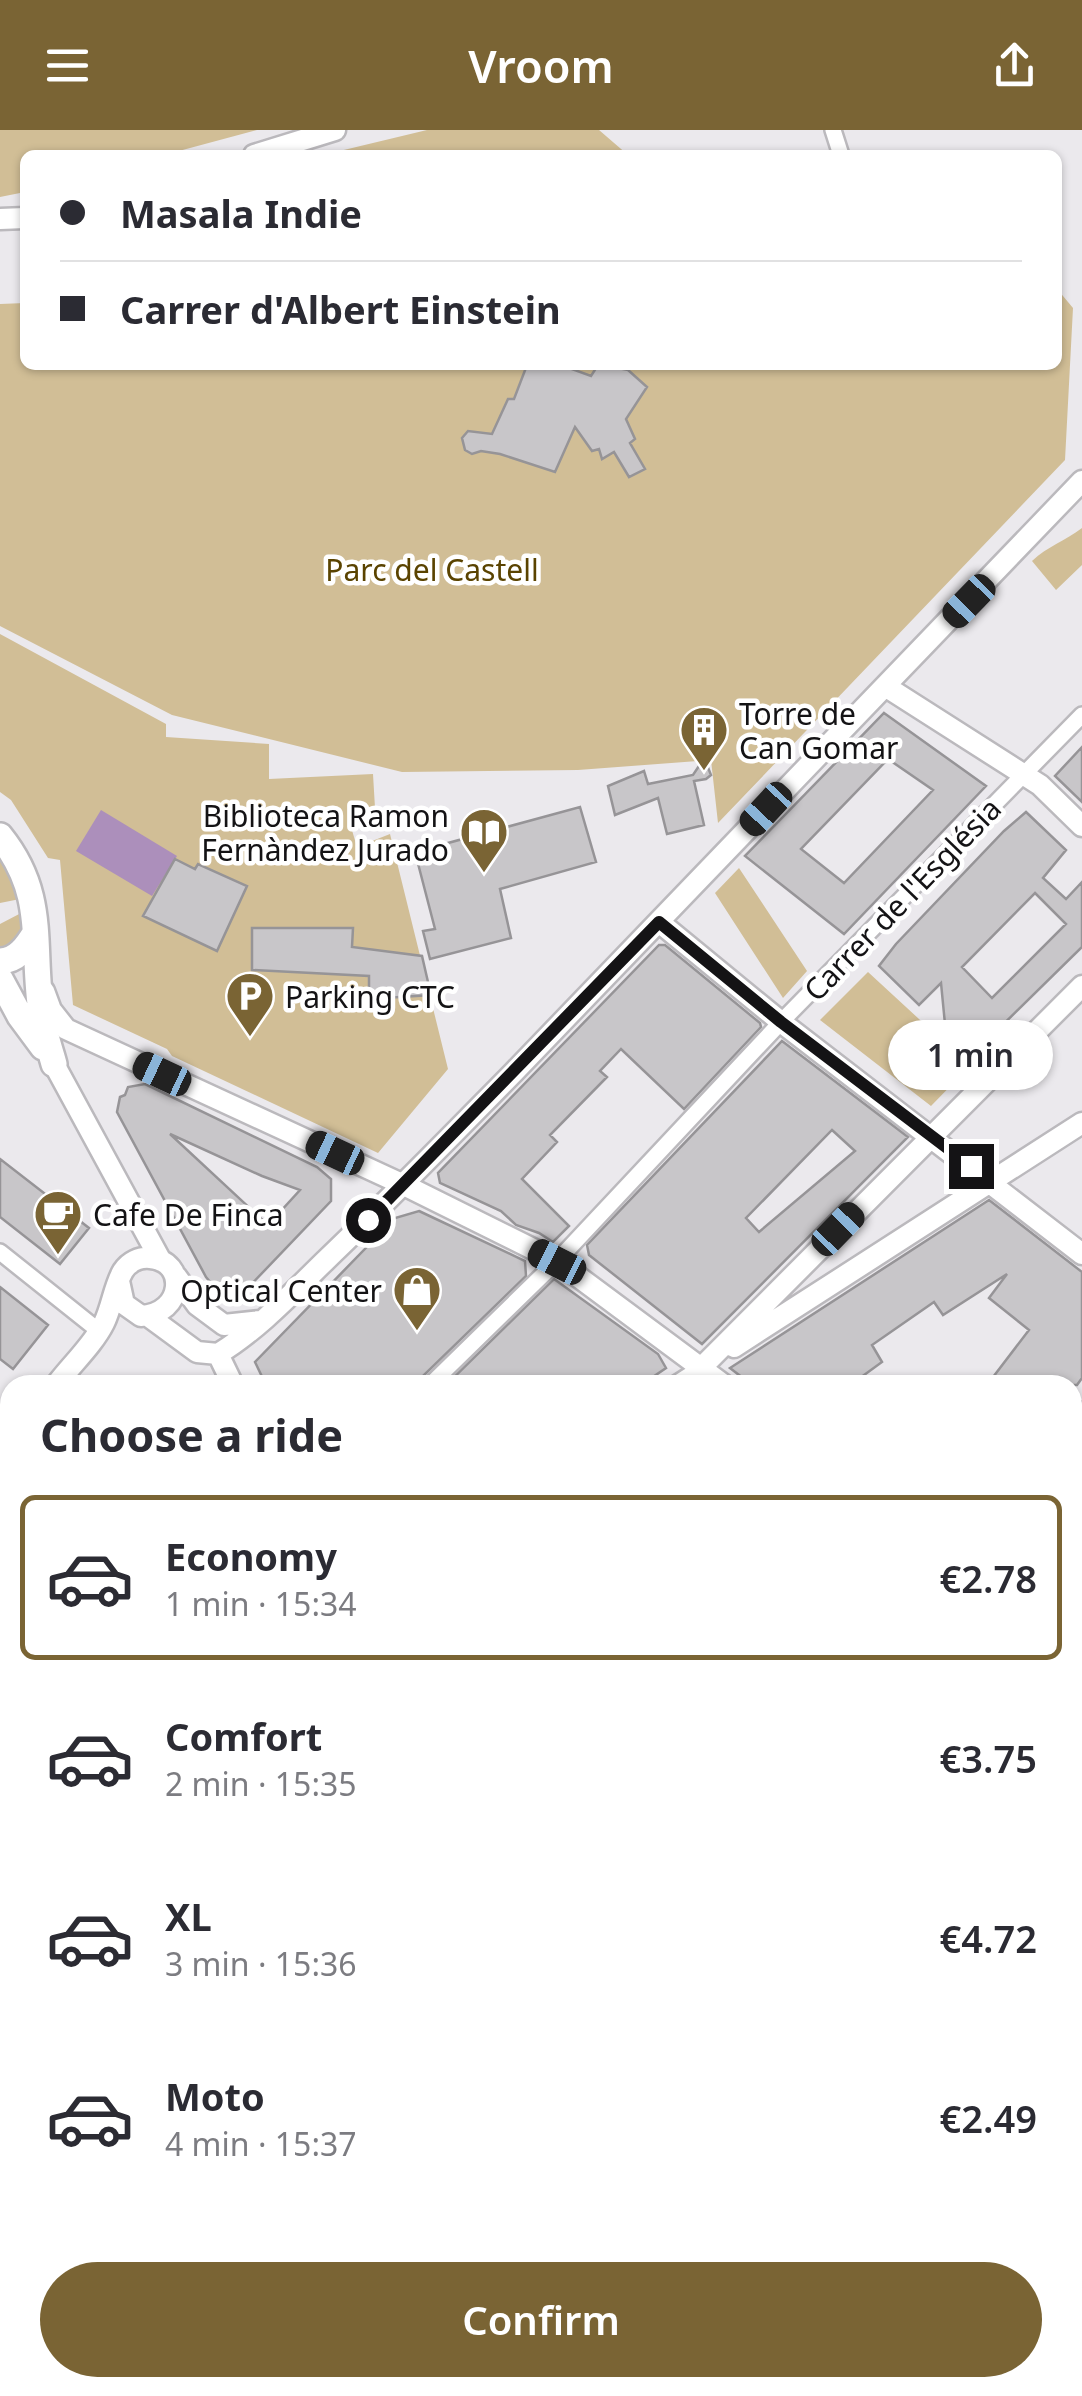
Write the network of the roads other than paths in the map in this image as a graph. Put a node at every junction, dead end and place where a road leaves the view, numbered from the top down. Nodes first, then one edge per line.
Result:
1 (335, 130) edge
2 (270, 150) edge
3 (1082, 481) edge
4 (885, 686) junction
5 (1082, 716) edge
6 (1023, 775) junction
7 (1082, 826) edge
8 (0, 836) edge
9 (659, 922) junction
10 (35, 932) junction
11 (0, 961) edge
12 (39, 975) junction
13 (0, 978) edge
14 (1082, 986) edge
15 (781, 1022) junction
16 (54, 1064) junction
17 (1082, 1124) edge
18 (930, 1135) junction
19 (992, 1182) junction
20 (404, 1185) junction
21 (138, 1214) junction
22 (0, 1252) edge
23 (1082, 1254) edge
24 (557, 1262) junction
25 (132, 1263) junction
26 (166, 1266) junction
27 (119, 1282) junction
28 (139, 1313) junction
29 (263, 1321) junction
30 (101, 1328) junction
31 (218, 1354) junction
32 (702, 1367) junction
33 (64, 1375) edge
34 (228, 1375) edge
35 (440, 1375) edge
36 (690, 1375) edge
37 (712, 1375) edge

1 - 2 street
3 - 4 street
4 - 6 street
4 - 9 street
5 - 6 street, Carrer de l'Església
6 - 7 street
6 - 15 street, Carrer de l'Església
8 - 10 street
9 - 15 street
9 - 20 street
10 - 11 street
10 - 12 street
12 - 16 street
12 - 20 street
13 - 16 street
14 - 18 street
15 - 18 street
15 - 24 street, Carrer de l'Església
16 - 21 street
17 - 19 street
18 - 19 street
18 - 32 street
19 - 23 street
19 - 32 street
20 - 24 street
20 - 29 street
21 - 25 street
21 - 26 street
22 - 30 street
24 - 32 street
24 - 35 street, Carrer de l'Església
25 - 26 street
25 - 27 street
26 - 28 street
26 - 29 street
27 - 28 street
27 - 30 street
28 - 30 street
28 - 31 street
29 - 31 street
30 - 33 street
31 - 34 street
32 - 36 street
32 - 37 street

